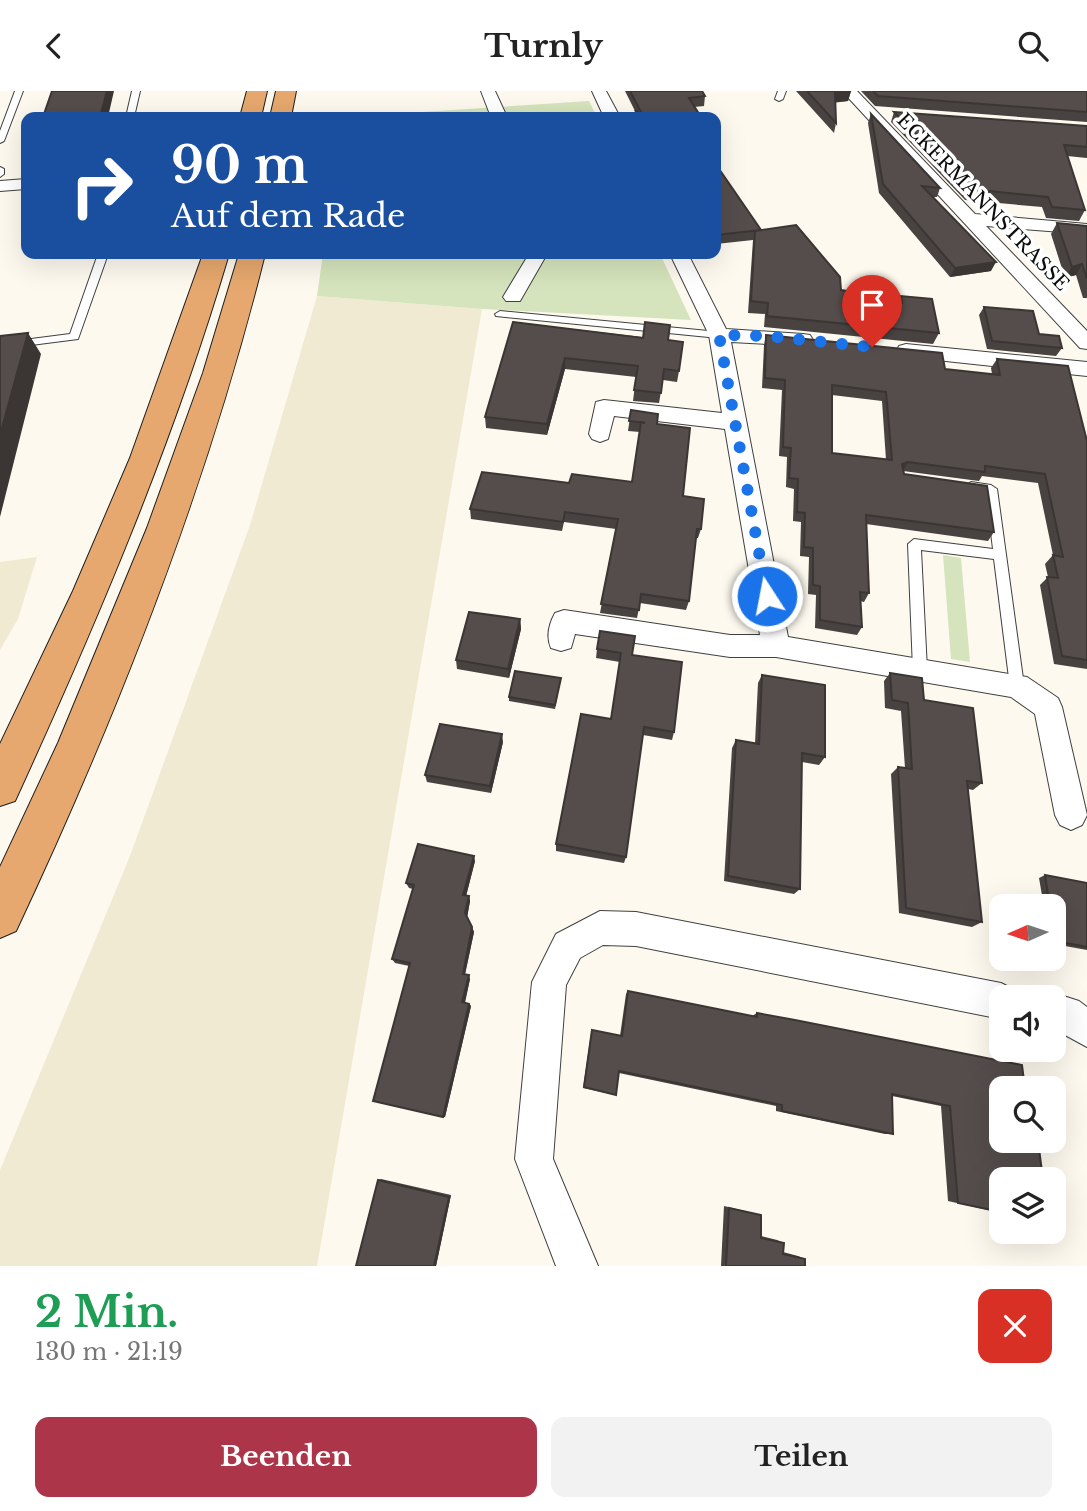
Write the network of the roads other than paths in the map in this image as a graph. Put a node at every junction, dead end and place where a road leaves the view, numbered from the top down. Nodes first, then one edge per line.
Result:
1 (136, 91) edge
2 (257, 91) edge
3 (286, 91) edge
4 (488, 91) edge
5 (599, 91) edge
6 (849, 91) edge
7 (15, 95) edge
8 (131, 112) edge
9 (252, 112) edge
10 (282, 112) edge
11 (497, 112) edge
12 (610, 112) edge
13 (869, 113) junction
14 (895, 114) edge
15 (0, 141) edge
16 (21, 184) edge
17 (0, 186) edge
18 (972, 219) junction
19 (1087, 229) edge
20 (101, 259) edge
21 (215, 259) edge
22 (251, 259) edge
23 (535, 259) edge
24 (681, 259) edge
25 (513, 297) dead end
26 (500, 314) dead end
27 (719, 335) junction
28 (818, 342) edge
29 (1087, 343) edge
30 (0, 346) edge
31 (886, 348) edge
32 (1087, 369) edge
33 (733, 422) junction
34 (600, 434) dead end
35 (953, 484) edge
36 (1000, 555) junction
37 (561, 640) dead end
38 (776, 646) junction
39 (920, 670) junction
40 (1017, 686) junction
41 (0, 787) edge
42 (1071, 815) dead end
43 (0, 915) edge
44 (989, 999) edge
45 (1066, 1014) edge
46 (1087, 1029) edge
47 (577, 1266) edge

1 - 8 lane
2 - 9 highway
3 - 10 highway
4 - 11 street
5 - 12 street
6 - 13 street, ECKERMANNSTRASSE
7 - 15 lane
13 - 14 street
13 - 18 street, ECKERMANNSTRASSE
16 - 17 street
18 - 19 street
18 - 29 street, ECKERMANNSTRASSE
20 - 30 lane
21 - 41 highway
22 - 43 highway
23 - 25 street
24 - 27 street
26 - 27 lane
27 - 28 street
27 - 33 street
31 - 32 street
33 - 34 street
33 - 38 street
35 - 36 lane
36 - 39 lane
36 - 40 lane
37 - 38 street
38 - 39 street
39 - 40 street
40 - 42 street
44 - 47 street
45 - 46 street

